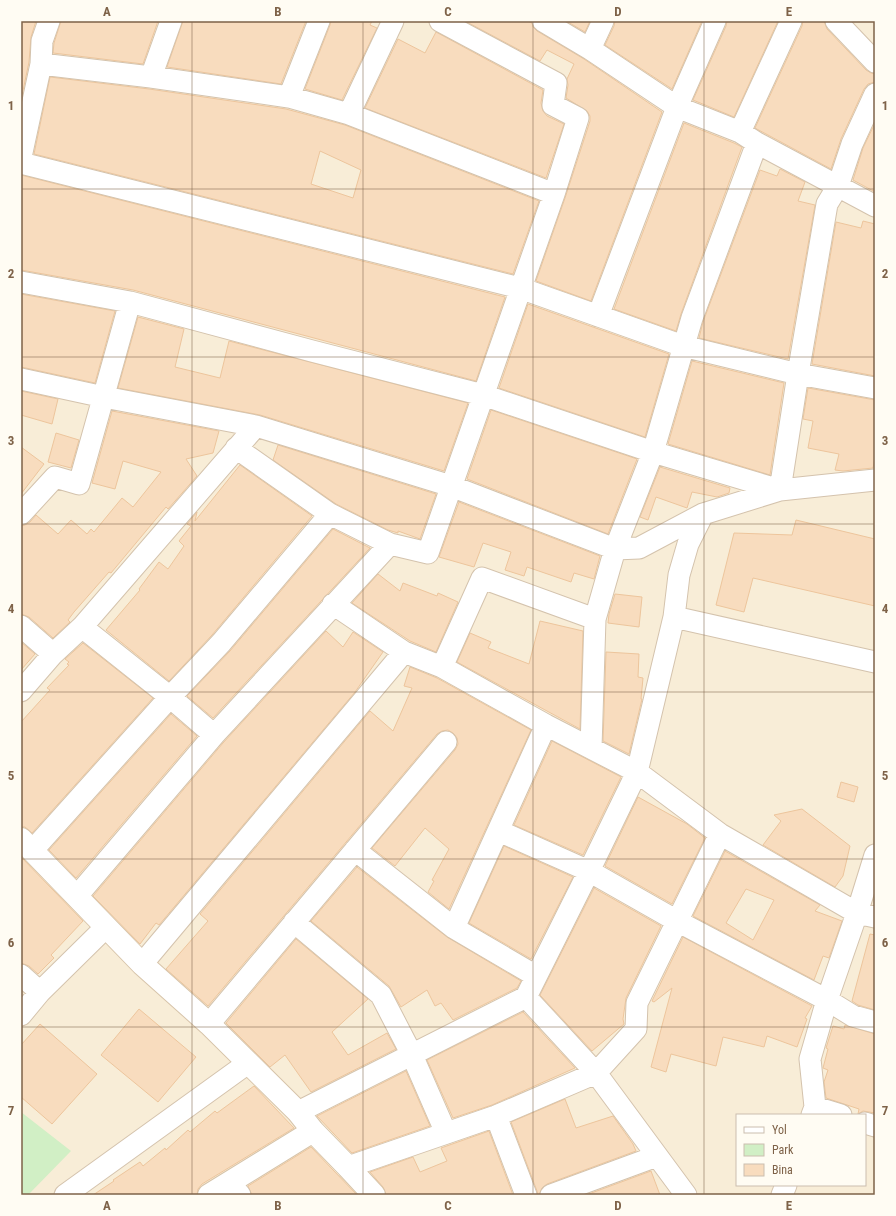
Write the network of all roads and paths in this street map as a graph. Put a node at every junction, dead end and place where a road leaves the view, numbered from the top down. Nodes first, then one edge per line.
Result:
1 (49, 21) edge
2 (171, 21) edge
3 (319, 21) edge
4 (393, 21) edge
5 (440, 21) edge
6 (543, 21) edge
7 (603, 21) edge
8 (715, 21) edge
9 (791, 21) edge
10 (836, 21) edge
11 (590, 49) junction
12 (875, 62) edge
13 (41, 64) junction
14 (151, 77) junction
15 (28, 90) edge
16 (875, 94) edge
17 (289, 97) junction
18 (677, 107) junction
19 (349, 114) junction
20 (748, 137) junction
21 (21, 157) edge
22 (21, 163) edge
23 (838, 186) junction
24 (554, 194) junction
25 (875, 206) edge
26 (21, 282) edge
27 (520, 288) junction
28 (130, 302) junction
29 (598, 316) junction
30 (683, 346) junction
31 (798, 374) junction
32 (21, 378) edge
33 (875, 388) edge
34 (483, 395) junction
35 (104, 397) junction
36 (256, 426) junction
37 (236, 448) junction
38 (653, 452) junction
39 (875, 480) edge
40 (451, 486) junction
41 (780, 490) junction
42 (21, 514) edge
43 (330, 514) junction
44 (703, 514) junction
45 (390, 544) junction
46 (615, 549) junction
47 (333, 604) junction
48 (674, 617) junction
49 (595, 619) junction
50 (21, 626) edge
51 (82, 627) junction
52 (404, 652) junction
53 (53, 654) junction
54 (875, 662) edge
55 (442, 667) junction
56 (21, 691) edge
57 (170, 697) junction
58 (546, 725) junction
59 (214, 734) junction
60 (446, 742) dead end
61 (591, 748) junction
62 (637, 772) junction
63 (498, 831) junction
64 (720, 834) junction
65 (27, 845) edge
66 (355, 850) junction
67 (875, 855) edge
68 (589, 871) junction
69 (77, 896) junction
70 (866, 915) edge
71 (677, 921) junction
72 (294, 922) junction
73 (106, 927) junction
74 (454, 928) junction
75 (142, 964) junction
76 (21, 975) edge
77 (536, 976) junction
78 (40, 992) junction
79 (526, 997) junction
80 (828, 1000) junction
81 (21, 1015) edge
82 (875, 1022) edge
83 (209, 1024) junction
84 (412, 1055) junction
85 (248, 1063) junction
86 (596, 1073) junction
87 (814, 1111) edge
88 (298, 1112) junction
89 (834, 1114) edge
90 (496, 1116) junction
91 (313, 1131) junction
92 (446, 1133) junction
93 (657, 1156) junction
94 (348, 1167) junction
95 (235, 1189) edge
96 (65, 1195) edge
97 (209, 1195) edge
98 (374, 1195) edge
99 (526, 1195) edge
100 (551, 1195) edge
101 (686, 1195) edge

1 - 13 street
2 - 14 street
3 - 17 street
4 - 19 street
5 - 24 street
6 - 11 street
7 - 11 street
8 - 18 street
9 - 20 street
10 - 12 street
11 - 18 street
13 - 14 street
13 - 15 street
14 - 17 street
15 - 21 street
16 - 23 street
17 - 19 street
18 - 20 street
18 - 29 street
19 - 24 street
20 - 23 street
20 - 30 street
22 - 27 street
23 - 25 street
23 - 31 street
24 - 27 street
26 - 28 street
27 - 29 street
27 - 34 street
28 - 34 street
28 - 35 street
29 - 30 street
30 - 31 street
30 - 38 street
31 - 33 street
31 - 41 street
32 - 35 street
34 - 38 street
34 - 40 street
35 - 36 street
35 - 42 street
36 - 37 street
36 - 40 street
37 - 43 street
37 - 51 street
38 - 41 street
38 - 46 street
39 - 41 street
40 - 45 street
40 - 46 street
41 - 44 street
43 - 45 street
43 - 57 street
44 - 46 street
44 - 48 street
45 - 47 street
46 - 49 street
47 - 52 street
47 - 59 street
48 - 54 street
48 - 62 street
49 - 55 street
49 - 61 street
50 - 53 street
51 - 53 street
51 - 57 street
52 - 55 street
52 - 75 street
53 - 56 street
55 - 58 street
57 - 59 street
57 - 65 street
58 - 61 street
58 - 63 street
59 - 69 street
60 - 66 street
61 - 62 street
62 - 64 street
62 - 68 street
63 - 68 street
63 - 74 street
64 - 70 street
64 - 71 street
65 - 69 street
66 - 72 street
66 - 74 street
67 - 70 street
68 - 71 street
68 - 77 street
69 - 73 street
70 - 80 street
71 - 80 street
71 - 86 street
72 - 83 street
72 - 84 street
73 - 75 street
73 - 78 street
74 - 77 street
75 - 83 street
76 - 78 street
77 - 79 street
78 - 81 street
79 - 84 street
79 - 86 street
80 - 82 street
80 - 87 street
83 - 85 street
84 - 88 street
84 - 92 street
85 - 88 street
85 - 96 street
86 - 90 street
86 - 93 street
87 - 89 street
88 - 91 street
90 - 92 street
90 - 99 street
91 - 94 street
91 - 95 street
92 - 94 street
93 - 100 street
93 - 101 street
94 - 98 street
95 - 97 street

